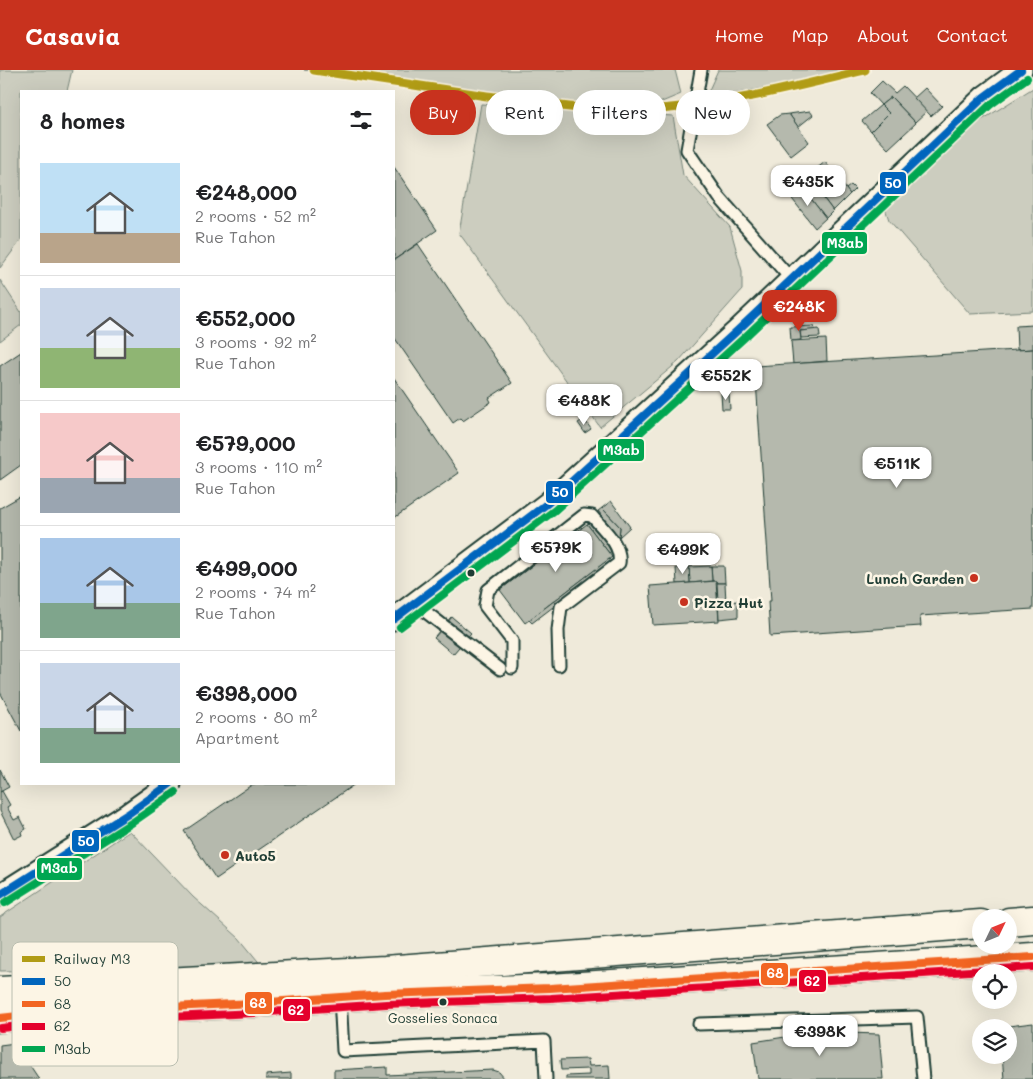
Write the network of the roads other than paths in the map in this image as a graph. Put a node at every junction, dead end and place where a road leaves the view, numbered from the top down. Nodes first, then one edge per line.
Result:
1 (701, 70) edge
2 (1021, 70) edge
3 (791, 279) junction
4 (414, 603) junction
5 (395, 618) edge
6 (559, 664) dead end
7 (169, 785) edge
8 (0, 895) edge
9 (1033, 920) edge
10 (1018, 921) edge
11 (972, 925) edge
12 (1033, 957) edge
13 (339, 985) junction
14 (178, 988) edge
15 (178, 1007) edge
16 (699, 1024) dead end
17 (546, 1079) edge
18 (923, 1079) edge

1 - 3 lane
2 - 3 street
3 - 4 street
4 - 5 street
4 - 6 lane
7 - 8 street
9 - 10 main road
11 - 13 main road
12 - 13 main road
13 - 14 main road
13 - 15 main road
13 - 17 lane
16 - 18 lane

